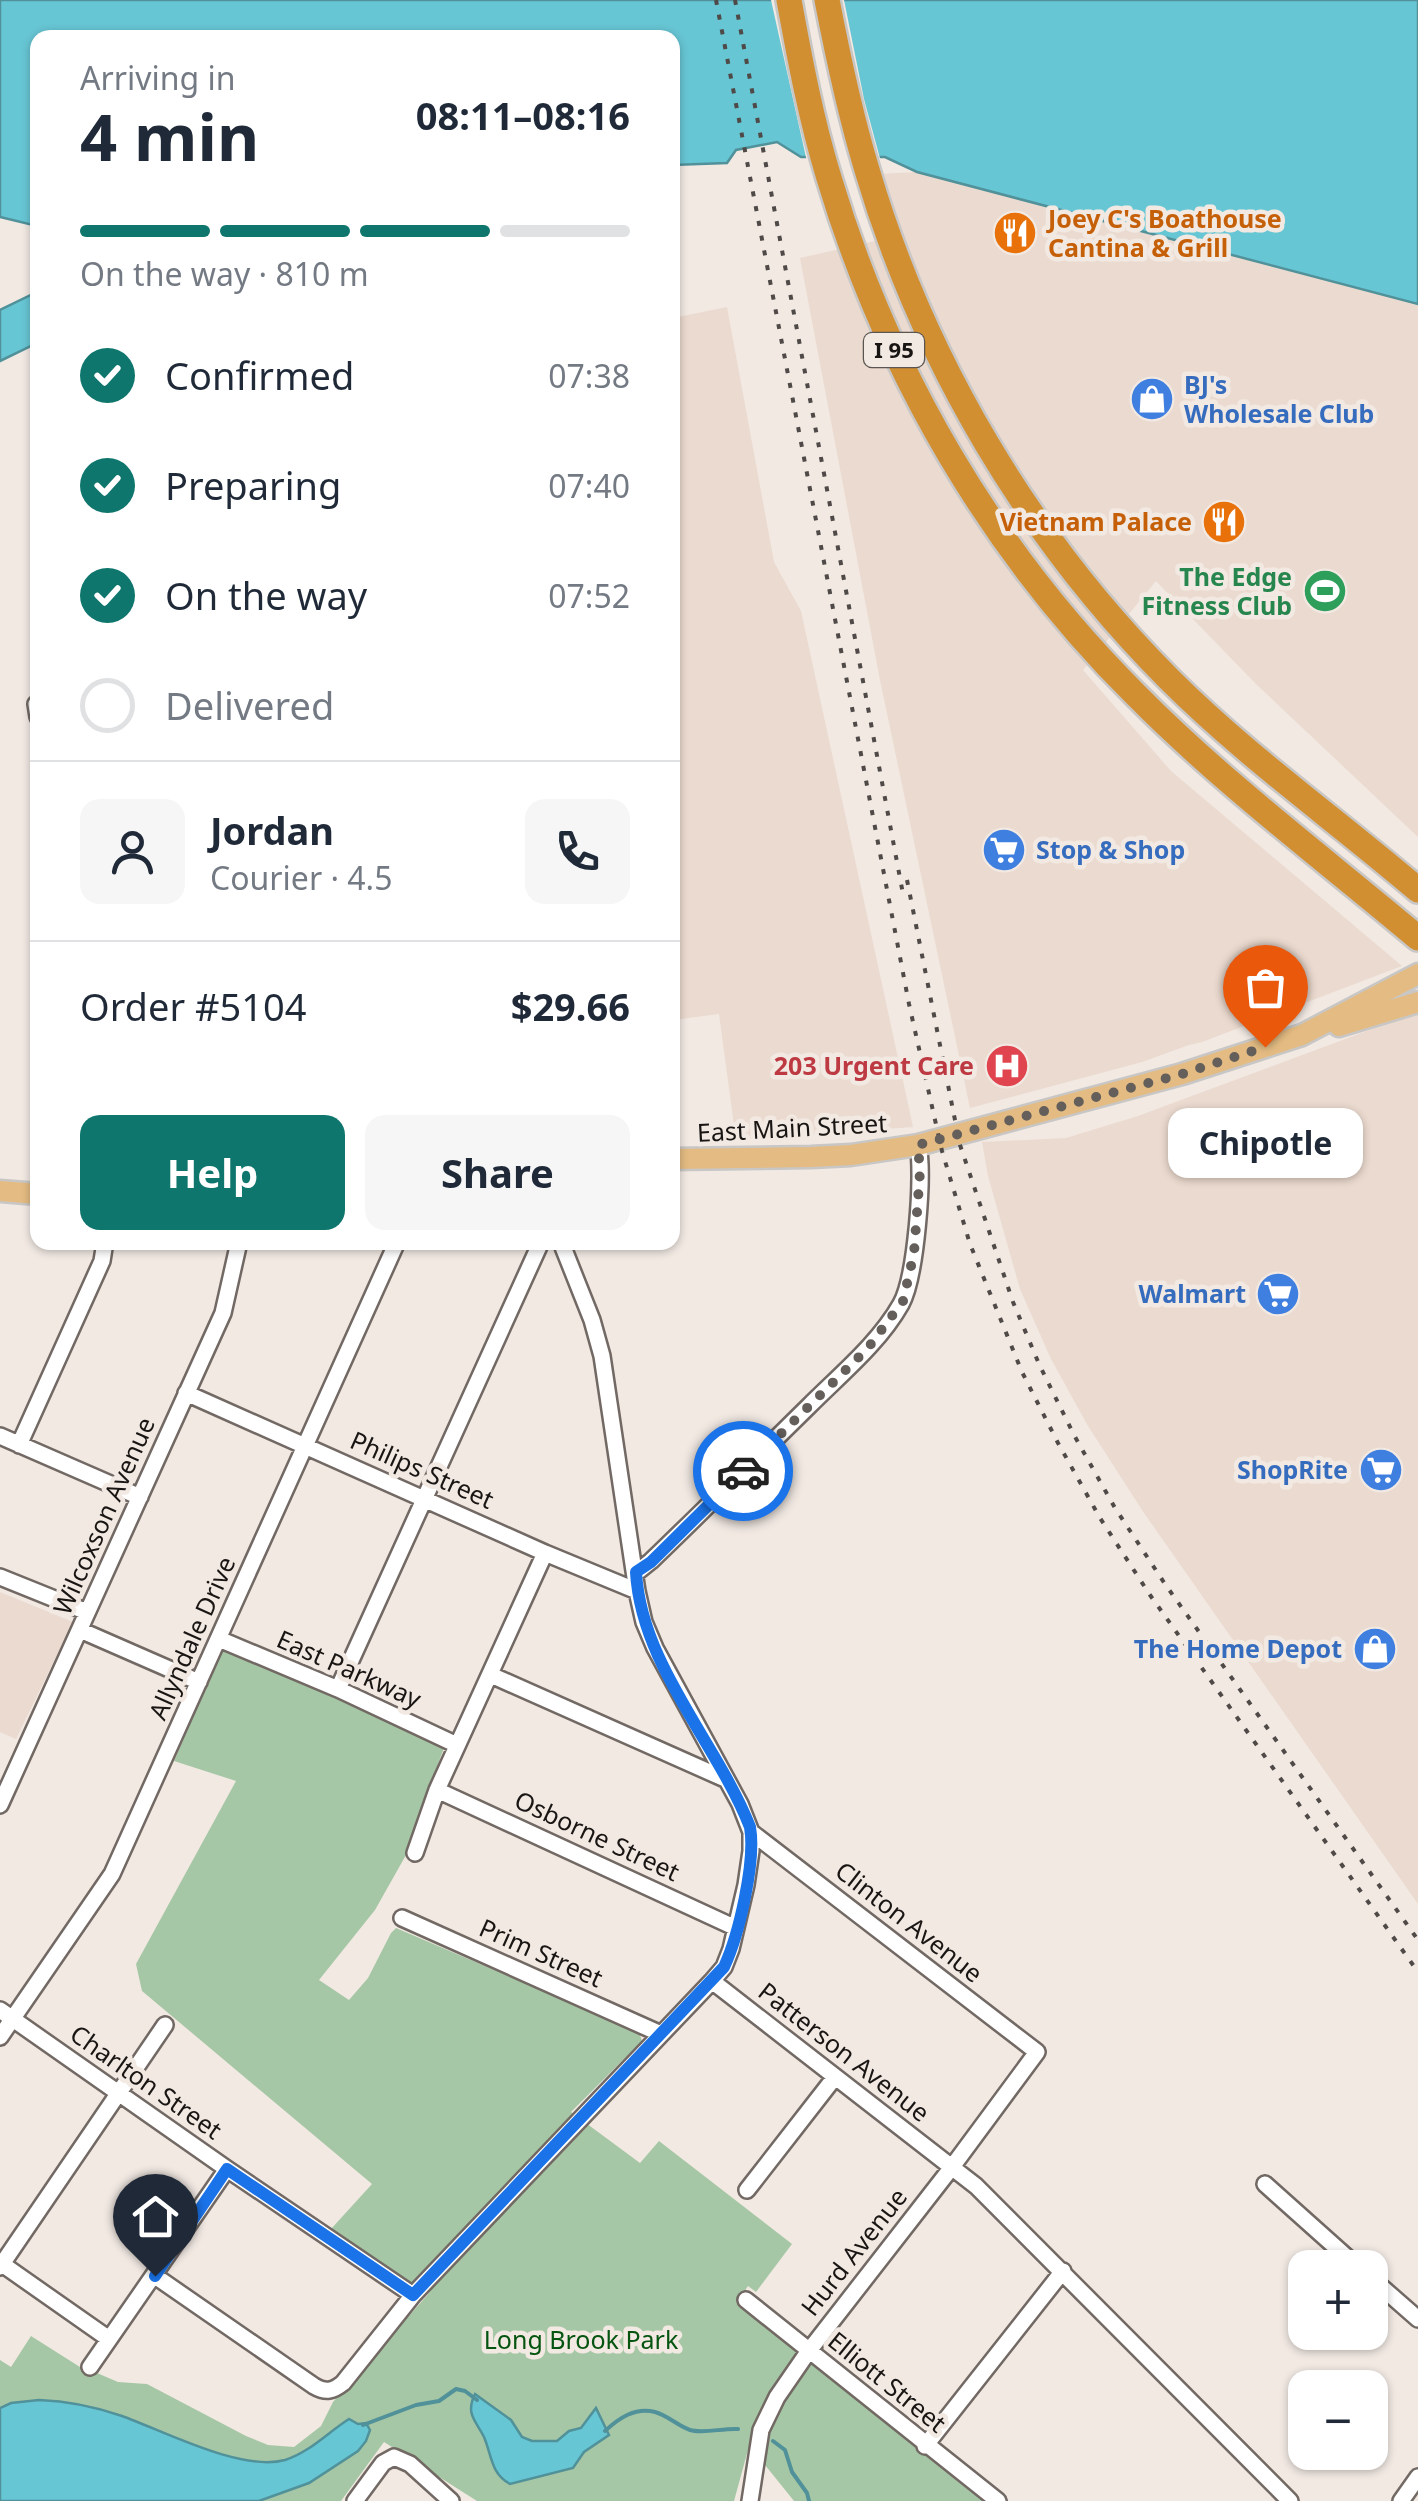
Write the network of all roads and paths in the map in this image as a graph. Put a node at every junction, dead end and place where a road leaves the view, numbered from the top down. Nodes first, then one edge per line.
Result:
1 (788, 0) edge
2 (828, 0) edge
3 (1418, 890) edge
4 (1417, 936) edge
5 (1418, 974) edge
6 (1418, 1002) edge
7 (1317, 1029) junction
8 (918, 1145) junction
9 (680, 1160) edge
10 (0, 1191) edge
11 (30, 1193) edge
12 (103, 1250) edge
13 (237, 1250) edge
14 (393, 1250) edge
15 (538, 1250) edge
16 (564, 1250) edge
17 (186, 1393) junction
18 (0, 1436) edge
19 (19, 1445) junction
20 (306, 1446) junction
21 (140, 1497) junction
22 (424, 1498) junction
23 (545, 1553) junction
24 (636, 1572) junction
25 (0, 1576) edge
26 (637, 1591) junction
27 (87, 1612) junction
28 (80, 1630) junction
29 (219, 1639) junction
30 (491, 1675) junction
31 (199, 1682) junction
32 (338, 1689) junction
33 (457, 1746) junction
34 (725, 1779) junction
35 (437, 1790) junction
36 (0, 1805) edge
37 (751, 1832) junction
38 (416, 1853) dead end
39 (402, 1918) dead end
40 (736, 1928) junction
41 (712, 1981) junction
42 (6, 2014) edge
43 (165, 2025) dead end
44 (661, 2034) junction
45 (0, 2037) edge
46 (1036, 2052) joint
47 (835, 2077) junction
48 (120, 2094) junction
49 (952, 2166) junction
50 (227, 2169) junction
51 (1264, 2184) dead end
52 (746, 2190) dead end
53 (1339, 2250) edge
54 (1, 2266) edge
55 (1063, 2271) junction
56 (155, 2276) junction
57 (1388, 2293) edge
58 (413, 2295) junction
59 (746, 2300) dead end
60 (1418, 2319) edge
61 (109, 2340) junction
62 (808, 2352) junction
63 (90, 2367) dead end
64 (925, 2446) junction
65 (1418, 2477) edge
66 (355, 2501) edge
67 (451, 2501) edge
68 (750, 2501) edge
69 (998, 2501) edge
70 (1290, 2501) edge
71 (1401, 2501) edge

1 - 4 highway, I 95
2 - 3 highway, I 95
5 - 7 main road, East Main Street
6 - 7 main road, East Main Street
7 - 8 main road, East Main Street
8 - 9 main road, East Main Street
8 - 24 street
10 - 11 main road
12 - 19 street
13 - 17 street, Wilcoxson Avenue
14 - 20 street, Allyndale Drive
15 - 22 street
16 - 24 street
17 - 20 street, Philips Street
17 - 21 street, Wilcoxson Avenue
18 - 19 street
19 - 21 street
20 - 22 street, Philips Street
20 - 29 street, Allyndale Drive
21 - 27 street, Wilcoxson Avenue
22 - 23 street, Philips Street
22 - 32 street
23 - 26 street, Philips Street
23 - 30 street
24 - 26 street
25 - 27 street
26 - 34 street
27 - 28 street, Wilcoxson Avenue
28 - 31 street
28 - 36 street, Wilcoxson Avenue
29 - 31 street, Allyndale Drive
29 - 32 street, East Parkway
30 - 33 street
30 - 34 street
31 - 42 street, Allyndale Drive
32 - 33 street, East Parkway
33 - 35 street
34 - 37 street
35 - 38 street
35 - 40 street, Osborne Street
37 - 40 street
37 - 46 street, Clinton Avenue
39 - 44 street, Prim Street
40 - 41 street
41 - 44 street
41 - 47 street, Patterson Avenue
42 - 45 street, Allyndale Drive
42 - 48 street, Charlton Street
43 - 48 street
44 - 58 street
46 - 49 street, Hurd Avenue
47 - 49 street, Patterson Avenue
47 - 52 street
48 - 50 street, Charlton Street
48 - 54 street
49 - 55 street, Patterson Avenue
49 - 62 street, Hurd Avenue
50 - 56 street
50 - 58 street, Charlton Street
51 - 53 street
54 - 61 street
55 - 64 street
55 - 70 street, Patterson Avenue
56 - 58 street
56 - 61 street
57 - 60 street
59 - 62 street, Elliott Street
61 - 63 street
62 - 64 street, Elliott Street
62 - 68 street, Hurd Avenue
64 - 69 street, Elliott Street
65 - 71 street
66 - 67 street

